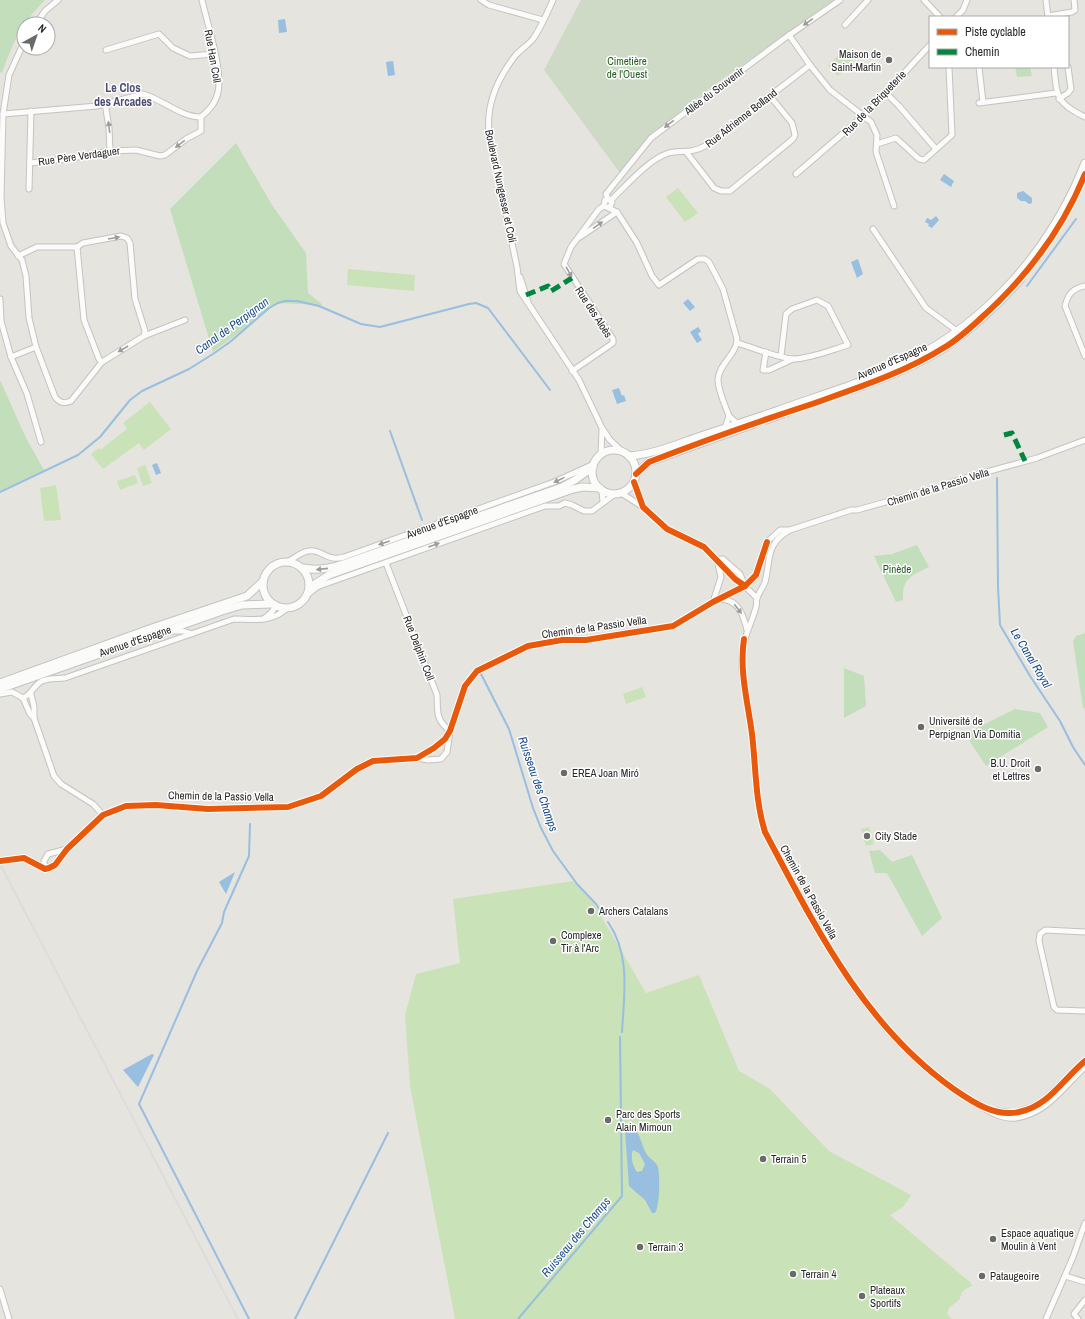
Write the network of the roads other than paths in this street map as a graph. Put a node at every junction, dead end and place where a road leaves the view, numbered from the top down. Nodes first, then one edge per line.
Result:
1 (58, 0) edge
2 (202, 0) edge
3 (481, 0) edge
4 (553, 0) edge
5 (840, 0) edge
6 (868, 0) edge
7 (924, 0) edge
8 (967, 0) edge
9 (1046, 0) edge
10 (1074, 0) edge
11 (42, 16) edge
12 (939, 16) edge
13 (957, 16) edge
14 (1048, 16) edge
15 (543, 20) junction
16 (845, 25) dead end
17 (789, 35) junction
18 (929, 46) edge
19 (106, 50) dead end
20 (214, 54) junction
21 (18, 56) edge
22 (810, 65) junction
23 (949, 68) edge
24 (979, 68) edge
25 (1054, 68) edge
26 (1068, 68) edge
27 (885, 92) junction
28 (770, 96) junction
29 (1058, 96) junction
30 (105, 103) junction
31 (31, 111) junction
32 (3, 114) junction
33 (862, 116) junction
34 (201, 117) junction
35 (1085, 117) edge
36 (877, 144) junction
37 (936, 149) junction
38 (110, 150) junction
39 (687, 153) junction
40 (30, 163) junction
41 (1085, 163) edge
42 (796, 174) dead end
43 (1085, 174) edge
44 (1, 184) edge
45 (29, 189) dead end
46 (609, 199) junction
47 (607, 206) junction
48 (894, 206) dead end
49 (617, 212) junction
50 (873, 229) dead end
51 (578, 239) junction
52 (77, 247) junction
53 (18, 256) junction
54 (1085, 286) edge
55 (0, 299) edge
56 (185, 320) dead end
57 (958, 331) junction
58 (144, 336) junction
59 (737, 343) junction
60 (36, 347) junction
61 (766, 352) junction
62 (781, 356) junction
63 (1085, 356) edge
64 (11, 357) junction
65 (792, 359) junction
66 (102, 362) junction
67 (572, 371) junction
68 (729, 416) junction
69 (738, 424) junction
70 (602, 428) junction
71 (725, 428) junction
72 (1085, 440) edge
73 (41, 442) dead end
74 (601, 454) junction
75 (626, 454) junction
76 (593, 465) junction
77 (636, 474) junction
78 (634, 482) junction
79 (601, 489) junction
80 (618, 493) junction
81 (603, 502) junction
82 (643, 506) junction
83 (790, 530) junction
84 (717, 559) junction
85 (289, 561) junction
86 (386, 563) junction
87 (303, 568) junction
88 (262, 582) junction
89 (745, 586) junction
90 (310, 587) junction
91 (307, 595) junction
92 (757, 598) junction
93 (719, 599) junction
94 (713, 602) junction
95 (274, 605) junction
96 (286, 608) junction
97 (262, 620) junction
98 (747, 631) junction
99 (192, 634) junction
100 (149, 637) junction
101 (0, 683) edge
102 (0, 689) edge
103 (0, 694) edge
104 (31, 694) junction
105 (23, 698) junction
106 (34, 718) junction
107 (450, 731) junction
108 (417, 758) junction
109 (102, 815) junction
110 (67, 849) junction
111 (0, 861) edge
112 (45, 869) junction
113 (1085, 932) edge
114 (1085, 1011) edge
115 (1085, 1061) edge
116 (1084, 1068) edge
117 (988, 1110) junction
118 (1085, 1223) edge
119 (1065, 1276) junction
120 (1085, 1282) edge
121 (0, 1289) edge
122 (1085, 1300) edge
123 (9, 1319) edge
124 (1046, 1319) edge
125 (1078, 1319) edge

1 - 11 street
2 - 20 street, Rue Han Coll
3 - 15 street
4 - 15 street, Boulevard Nungesser et Coli
5 -> 17 street, Allée du Souvenir
6 - 16 street
7 - 12 street
8 - 13 street
9 - 14 street
10 - 14 street
15 - 67 street, Boulevard Nungesser et Coli
17 - 22 street
17 -> 46 street, Allée du Souvenir
18 - 27 street, Rue de la Briqueterie
19 - 20 street
20 - 34 street, Rue Han Coll
21 - 32 street
22 - 28 street, Rue Adrienne Bolland
22 - 33 street
23 - 37 street
24 - 29 street
25 - 29 street
26 - 29 street
27 - 33 street, Rue de la Briqueterie
27 - 37 street
28 - 39 street, Rue Adrienne Bolland
28 - 39 street
29 - 35 street
30 - 31 street
30 - 34 street
38 -> 30 street
31 - 32 street
31 - 40 street
32 - 44 street
33 - 36 street
33 - 42 street, Rue de la Briqueterie
34 -> 38 street, Rue Père Verdaguer
36 - 37 street
36 - 48 street
38 - 40 street, Rue Père Verdaguer
39 - 46 street, Rue Adrienne Bolland
40 - 45 street
41 - 57 main road, Avenue d'Espagne
43 - 77 main road, Avenue d'Espagne
44 - 53 street
46 - 47 street, Rue des Aloès
47 - 49 street
47 - 51 street, Rue des Aloès
51 -> 49 street, Rue des Aloès
49 - 59 street
50 - 57 street
51 -> 67 street, Rue des Aloès
52 - 53 street
52 -> 58 street
52 - 66 street
53 - 60 street
54 - 63 street
55 - 64 street
56 - 58 street
57 - 69 main road, Avenue d'Espagne
58 -> 66 street
59 - 61 street
59 - 68 street
60 - 64 street
60 - 66 street
61 - 62 street
61 - 65 street
62 - 65 street
62 - 65 street
64 - 73 street
67 - 70 street, Boulevard Nungesser et Coli
68 - 69 street
68 - 71 street
69 - 71 main road, Avenue d'Espagne
70 - 74 street, Boulevard Nungesser et Coli
70 - 75 street, Boulevard Nungesser et Coli
71 - 75 main road, Avenue d'Espagne
72 - 83 street, Chemin de la Passio Vella
74 - 75 main road
74 - 76 main road
75 - 77 main road
76 - 79 main road
76 -> 85 street, Avenue d'Espagne
76 -> 87 main road, Avenue d'Espagne
77 - 78 main road
78 - 80 main road
78 - 82 street
79 - 80 main road
79 - 81 street
79 - 90 main road, Avenue d'Espagne
80 - 81 street, Avenue d'Espagne
80 - 82 street
86 -> 81 street, Avenue d'Espagne
82 - 84 street
83 - 89 street, Chemin de la Passio Vella
83 - 92 street, Chemin de la Passio Vella
84 - 89 street
84 - 94 street
85 - 87 main road
85 - 88 main road
86 - 91 street, Avenue d'Espagne
86 - 107 street, Rue Delphin Coll
87 - 90 main road
88 - 95 main road
88 - 101 main road, Avenue d'Espagne
89 - 92 street
89 - 93 street, Chemin de la Passio Vella
90 - 91 main road
91 - 96 main road
92 - 98 street, Chemin de la Passio Vella
93 - 94 street, Chemin de la Passio Vella
93 -> 98 street
94 - 107 street, Chemin de la Passio Vella
95 - 96 main road
95 - 97 street
95 - 100 main road, Avenue d'Espagne
96 - 97 street, Avenue d'Espagne
97 - 99 street, Avenue d'Espagne
98 - 117 street, Chemin de la Passio Vella
99 - 100 street
99 - 104 street, Avenue d'Espagne
100 - 102 main road, Avenue d'Espagne
103 - 105 street
104 - 105 street, Avenue d'Espagne
104 - 106 street
105 - 106 street
106 - 109 street
107 - 108 street, Chemin de la Passio Vella
107 - 108 street
108 - 109 street, Chemin de la Passio Vella
109 - 110 street, Chemin de la Passio Vella
110 - 112 street, Chemin de la Passio Vella
110 - 112 street, Chemin de la Passio Vella
111 - 112 street
113 - 114 street
115 - 117 street
116 - 117 street
118 - 119 street
119 - 120 street
119 - 124 street
121 - 123 street
122 - 125 street

